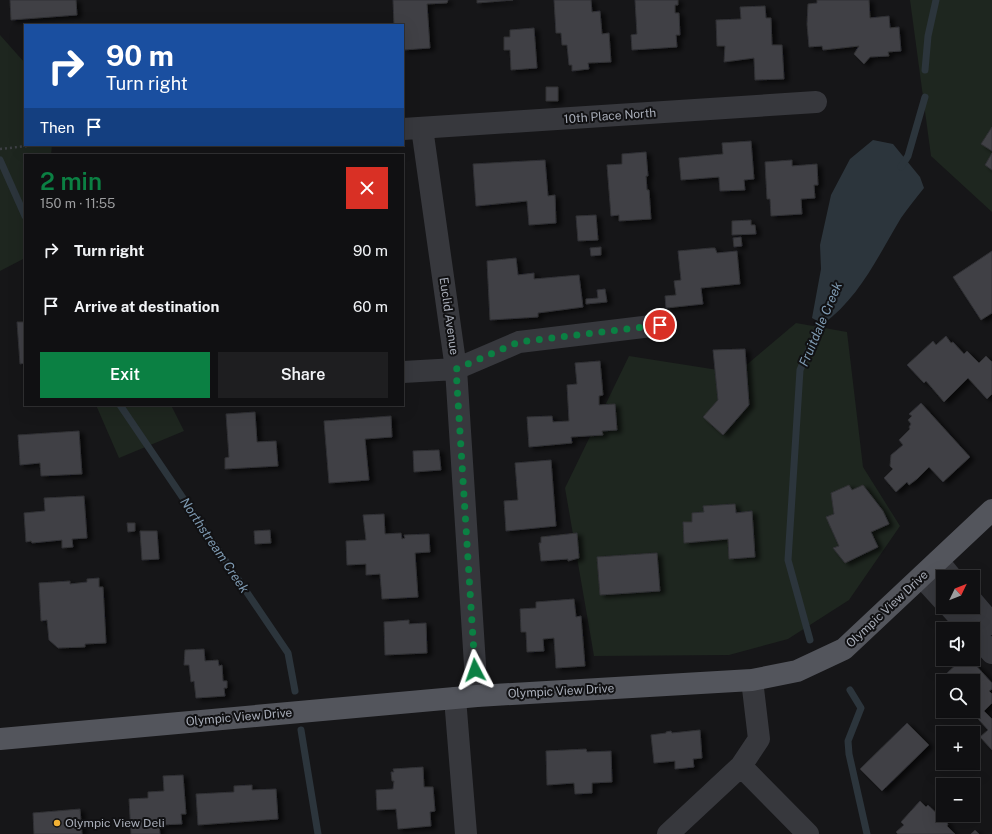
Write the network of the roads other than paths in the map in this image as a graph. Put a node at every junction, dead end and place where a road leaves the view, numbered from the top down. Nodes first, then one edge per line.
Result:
1 (816, 102) dead end
2 (413, 129) edge
3 (660, 325) dead end
4 (456, 369) junction
5 (404, 372) edge
6 (992, 510) edge
7 (944, 569) edge
8 (922, 577) junction
9 (936, 592) edge
10 (980, 610) edge
11 (956, 614) edge
12 (964, 622) edge
13 (992, 624) edge
14 (980, 640) edge
15 (992, 653) edge
16 (752, 680) junction
17 (477, 696) junction
18 (455, 698) junction
19 (0, 739) edge
20 (741, 766) junction
21 (466, 834) edge
22 (668, 834) edge
23 (808, 834) edge

1 - 2 street, 10th Place North
2 - 4 street, Euclid Avenue
3 - 4 street
4 - 5 street
4 - 17 street, Euclid Avenue
6 - 7 main road, Olympic View Drive
7 - 8 main road, Olympic View Drive
8 - 9 street
8 - 16 main road, Olympic View Drive
10 - 13 street
11 - 12 street
14 - 15 street
16 - 17 main road, Olympic View Drive
16 - 20 street
17 - 18 main road, Olympic View Drive
18 - 19 main road, Olympic View Drive
18 - 21 street
20 - 22 street
20 - 23 street

